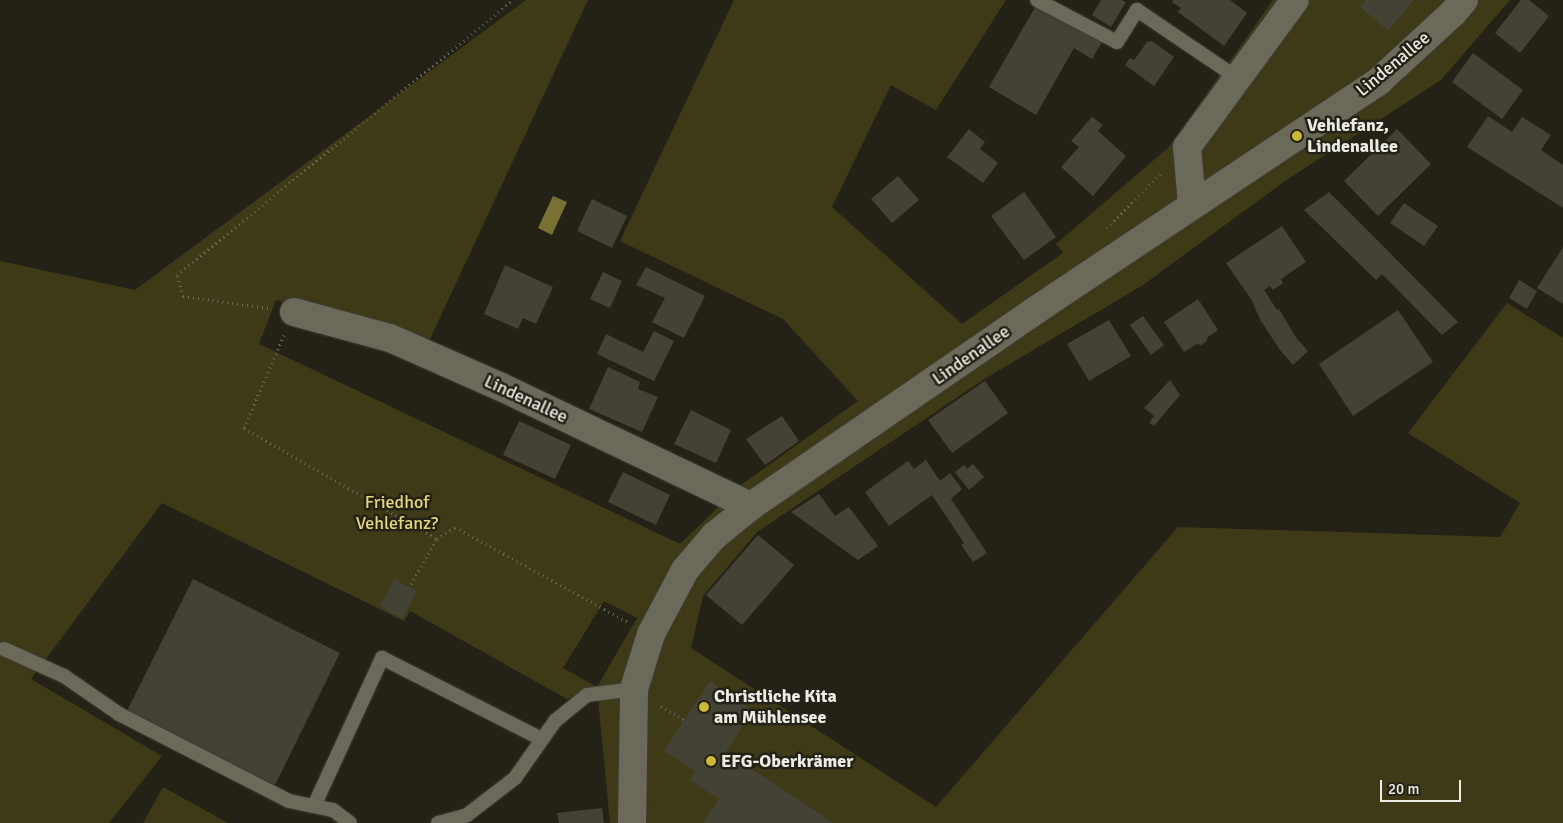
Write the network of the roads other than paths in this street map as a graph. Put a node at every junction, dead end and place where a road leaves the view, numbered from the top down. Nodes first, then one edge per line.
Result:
1 (1037, 0) edge
2 (1295, 0) edge
3 (1464, 0) edge
4 (1239, 79) junction
5 (1192, 205) junction
6 (294, 312) road end
7 (750, 506) junction
8 (4, 649) dead end
9 (634, 689) junction
10 (542, 740) junction
11 (314, 806) junction
12 (350, 823) edge
13 (438, 823) edge
14 (632, 823) edge

1 - 4 lane
2 - 4 main road
3 - 5 main road, Lindenallee
4 - 5 main road
5 - 7 main road, Lindenallee
6 - 7 main road, Lindenallee
7 - 9 main road, Lindenallee
8 - 11 lane
9 - 10 lane
9 - 14 main road, Lindenallee
10 - 11 lane
10 - 13 lane
11 - 12 lane

